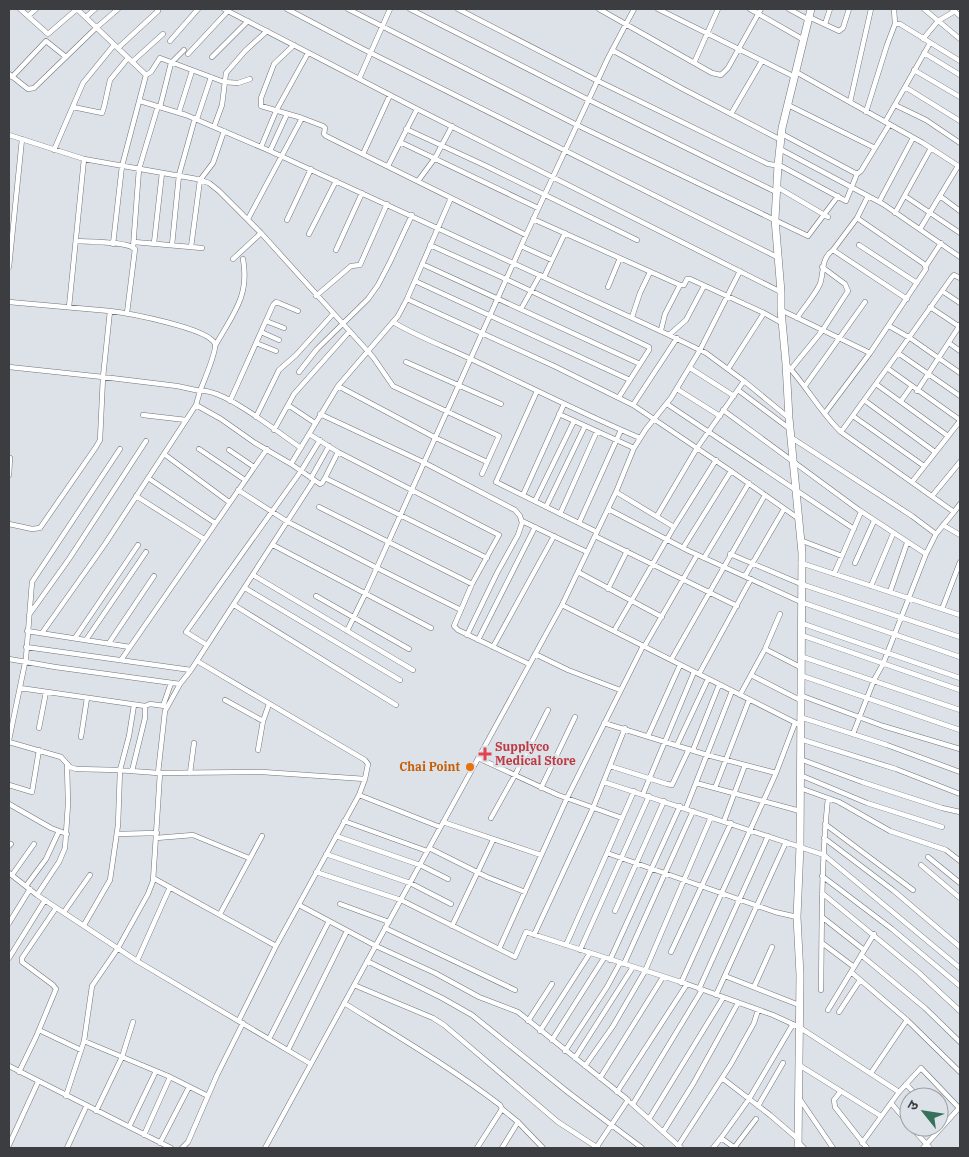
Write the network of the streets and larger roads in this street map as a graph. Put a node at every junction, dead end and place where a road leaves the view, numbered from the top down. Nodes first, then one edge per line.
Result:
1 (20, 9) edge
2 (36, 9) edge
3 (95, 9) edge
4 (118, 9) edge
5 (157, 9) edge
6 (198, 9) edge
7 (287, 9) edge
8 (348, 9) edge
9 (390, 9) edge
10 (410, 9) edge
11 (458, 9) edge
12 (599, 9) edge
13 (634, 9) edge
14 (658, 9) edge
15 (718, 9) edge
16 (750, 9) edge
17 (761, 9) edge
18 (789, 9) edge
19 (811, 9) edge
20 (830, 9) edge
21 (849, 9) edge
22 (872, 9) edge
23 (894, 9) edge
24 (924, 9) edge
25 (80, 10) edge
26 (226, 10) edge
27 (954, 10) edge
28 (758, 14) junction
29 (28, 16) junction
30 (960, 16) edge
31 (86, 18) junction
32 (809, 18) junction
33 (248, 21) junction
34 (938, 21) junction
35 (825, 24) junction
36 (895, 24) junction
37 (626, 25) junction
38 (382, 27) junction
39 (96, 28) junction
40 (267, 31) junction
41 (163, 34) dead end
42 (707, 34) junction
43 (923, 38) junction
44 (960, 39) edge
45 (804, 40) junction
46 (170, 41) dead end
47 (930, 43) junction
48 (294, 45) junction
49 (116, 47) junction
50 (738, 49) junction
51 (612, 50) junction
52 (308, 53) junction
53 (370, 53) junction
54 (924, 53) junction
55 (66, 57) junction
56 (212, 57) dead end
57 (130, 60) junction
58 (762, 61) junction
59 (960, 61) edge
60 (170, 63) junction
61 (694, 63) junction
62 (914, 70) junction
63 (192, 71) junction
64 (795, 74) junction
65 (10, 75) edge
66 (146, 75) junction
67 (960, 75) edge
68 (211, 77) junction
69 (250, 78) dead end
70 (359, 79) junction
71 (598, 81) junction
72 (224, 82) junction
73 (905, 87) junction
74 (390, 95) junction
75 (960, 97) edge
76 (589, 100) junction
77 (140, 101) junction
78 (850, 102) junction
79 (788, 105) junction
80 (895, 105) junction
81 (159, 106) junction
82 (73, 107) junction
83 (417, 108) junction
84 (276, 111) junction
85 (179, 112) junction
86 (866, 112) junction
87 (287, 114) junction
88 (731, 114) junction
89 (302, 118) junction
90 (196, 119) junction
91 (960, 121) edge
92 (887, 124) junction
93 (577, 125) junction
94 (452, 126) junction
95 (214, 127) junction
96 (406, 129) junction
97 (224, 131) junction
98 (9, 135) edge
99 (781, 137) junction
100 (913, 138) junction
101 (22, 139) junction
102 (400, 142) junction
103 (960, 143) edge
104 (442, 145) junction
105 (261, 147) junction
106 (875, 148) junction
107 (930, 148) junction
108 (780, 149) junction
109 (54, 150) junction
110 (270, 151) junction
111 (565, 151) junction
112 (363, 154) junction
113 (282, 156) junction
114 (435, 158) junction
115 (84, 159) junction
116 (778, 165) junction
117 (122, 166) junction
118 (388, 166) junction
119 (959, 166) edge
120 (139, 169) junction
121 (311, 169) junction
122 (162, 173) junction
123 (857, 174) junction
124 (179, 175) junction
125 (553, 176) junction
126 (200, 180) junction
127 (336, 181) junction
128 (418, 181) junction
129 (852, 187) junction
130 (776, 189) junction
131 (362, 193) junction
132 (545, 194) junction
133 (838, 196) junction
134 (868, 196) junction
135 (904, 196) junction
136 (940, 196) junction
137 (451, 198) junction
138 (879, 202) junction
139 (387, 204) junction
140 (538, 208) junction
141 (960, 211) edge
142 (930, 212) junction
143 (895, 213) junction
144 (826, 215) junction
145 (412, 216) junction
146 (857, 218) junction
147 (248, 219) junction
148 (533, 219) junction
149 (775, 219) junction
150 (287, 220) dead end
151 (437, 227) junction
152 (920, 229) junction
153 (261, 233) junction
154 (565, 233) junction
155 (960, 233) edge
156 (309, 234) dead end
157 (526, 235) junction
158 (10, 240) edge
159 (637, 240) dead end
160 (76, 241) junction
161 (134, 242) junction
162 (154, 243) junction
163 (941, 243) junction
164 (113, 244) junction
165 (859, 244) dead end
166 (172, 245) junction
167 (430, 245) junction
168 (521, 246) junction
169 (191, 247) junction
170 (133, 248) junction
171 (202, 248) dead end
172 (336, 250) dead end
173 (833, 250) junction
174 (960, 257) edge
175 (620, 258) junction
176 (779, 258) junction
177 (233, 259) dead end
178 (243, 259) dead end
179 (552, 260) junction
180 (514, 263) junction
181 (422, 264) junction
182 (926, 266) junction
183 (9, 267) edge
184 (822, 267) junction
185 (740, 271) junction
186 (650, 272) junction
187 (542, 276) junction
188 (960, 278) edge
189 (506, 279) junction
190 (415, 281) junction
191 (917, 283) junction
192 (680, 285) junction
193 (704, 286) junction
194 (608, 287) dead end
195 (531, 290) junction
196 (942, 291) junction
197 (781, 292) junction
198 (316, 296) junction
199 (727, 296) junction
200 (498, 298) junction
201 (407, 299) junction
202 (907, 299) junction
203 (9, 302) edge
204 (866, 302) dead end
205 (960, 304) edge
206 (68, 307) junction
207 (930, 308) junction
208 (521, 309) junction
209 (780, 310) junction
210 (110, 311) junction
211 (298, 311) dead end
212 (764, 312) junction
213 (127, 313) junction
214 (333, 314) junction
215 (491, 315) junction
216 (632, 317) junction
217 (797, 318) junction
218 (266, 320) junction
219 (392, 322) junction
220 (782, 323) junction
221 (342, 324) junction
222 (889, 326) junction
223 (960, 326) edge
224 (284, 328) dead end
225 (660, 330) junction
226 (822, 331) junction
227 (261, 332) junction
228 (349, 332) junction
229 (482, 334) junction
230 (669, 335) junction
231 (676, 338) junction
232 (838, 338) junction
233 (910, 338) junction
234 (279, 340) dead end
235 (256, 343) junction
236 (949, 343) junction
237 (215, 346) junction
238 (700, 350) junction
239 (276, 351) dead end
240 (367, 351) junction
241 (960, 351) edge
242 (898, 352) junction
243 (870, 354) junction
244 (939, 358) junction
245 (471, 359) junction
246 (406, 362) dead end
247 (640, 364) junction
248 (9, 367) edge
249 (789, 367) junction
250 (690, 368) junction
251 (887, 368) junction
252 (728, 369) junction
253 (298, 372) dead end
254 (929, 373) junction
255 (960, 373) edge
256 (103, 377) junction
257 (630, 380) junction
258 (744, 381) junction
259 (876, 384) junction
260 (458, 385) junction
261 (338, 386) junction
262 (805, 386) junction
263 (911, 387) junction
264 (677, 389) junction
265 (738, 390) junction
266 (200, 391) junction
267 (537, 391) junction
268 (917, 391) junction
269 (734, 396) junction
270 (960, 396) edge
271 (619, 397) junction
272 (864, 400) junction
273 (230, 401) junction
274 (900, 401) junction
275 (502, 404) dead end
276 (564, 404) junction
277 (667, 404) junction
278 (196, 405) junction
279 (633, 405) junction
280 (288, 406) junction
281 (446, 410) junction
282 (723, 410) junction
283 (825, 413) junction
284 (320, 414) junction
285 (559, 414) junction
286 (143, 415) dead end
287 (720, 416) junction
288 (853, 416) junction
289 (256, 417) junction
290 (654, 418) junction
291 (789, 418) junction
292 (186, 420) junction
293 (574, 421) junction
294 (960, 421) edge
295 (315, 423) junction
296 (584, 426) junction
297 (790, 429) junction
298 (274, 430) junction
299 (621, 430) junction
300 (597, 431) junction
301 (841, 432) junction
302 (708, 433) junction
303 (309, 434) junction
304 (948, 436) junction
305 (434, 437) junction
306 (640, 438) junction
307 (792, 438) junction
308 (320, 440) junction
309 (616, 440) junction
310 (146, 441) dead end
311 (329, 446) junction
312 (301, 448) junction
313 (634, 448) junction
314 (697, 448) junction
315 (120, 449) dead end
316 (199, 449) dead end
317 (267, 449) junction
318 (229, 450) dead end
319 (338, 452) junction
320 (935, 452) junction
321 (164, 454) junction
322 (10, 458) edge
323 (716, 460) junction
324 (424, 462) junction
325 (487, 462) junction
326 (960, 462) edge
327 (794, 463) junction
328 (291, 464) junction
329 (924, 466) junction
330 (254, 467) junction
331 (301, 471) junction
332 (732, 471) junction
333 (482, 474) dead end
334 (9, 475) edge
335 (148, 478) junction
336 (325, 478) junction
337 (313, 479) junction
338 (245, 480) junction
339 (912, 482) junction
340 (749, 483) junction
341 (411, 489) junction
342 (238, 490) junction
343 (796, 491) junction
344 (616, 492) junction
345 (764, 495) junction
346 (136, 496) junction
347 (523, 496) junction
348 (932, 496) junction
349 (535, 501) junction
350 (229, 502) junction
351 (960, 504) edge
352 (546, 507) junction
353 (319, 508) dead end
354 (608, 509) junction
355 (784, 509) junction
356 (272, 512) junction
357 (861, 512) junction
358 (954, 512) junction
359 (400, 514) junction
360 (560, 514) junction
361 (656, 516) junction
362 (799, 519) junction
363 (522, 521) junction
364 (874, 521) junction
365 (288, 522) junction
366 (215, 523) junction
367 (579, 523) junction
368 (9, 524) edge
369 (943, 525) junction
370 (535, 527) junction
371 (674, 527) junction
372 (854, 529) junction
373 (596, 534) junction
374 (893, 534) junction
375 (936, 534) junction
376 (960, 535) edge
377 (554, 536) junction
378 (204, 540) junction
379 (667, 540) junction
380 (800, 540) junction
381 (388, 542) junction
382 (906, 543) junction
383 (138, 545) dead end
384 (273, 545) junction
385 (683, 548) junction
386 (627, 551) junction
387 (146, 552) dead end
388 (587, 552) junction
389 (730, 554) junction
390 (926, 554) junction
391 (697, 555) junction
392 (842, 556) junction
393 (487, 558) junction
394 (704, 558) junction
395 (960, 562) edge
396 (654, 563) junction
397 (801, 563) junction
398 (855, 563) dead end
399 (752, 564) junction
400 (723, 566) junction
401 (376, 568) junction
402 (578, 572) junction
403 (834, 574) junction
404 (253, 575) junction
405 (154, 576) dead end
406 (745, 576) junction
407 (751, 579) junction
408 (683, 580) junction
409 (472, 584) junction
410 (801, 584) junction
411 (871, 586) junction
412 (245, 588) junction
413 (608, 589) junction
414 (890, 592) junction
415 (709, 593) junction
416 (365, 594) junction
417 (316, 596) dead end
418 (908, 598) junction
419 (631, 602) junction
420 (801, 602) junction
421 (234, 605) junction
422 (562, 605) junction
423 (737, 606) junction
424 (942, 609) junction
425 (461, 610) junction
426 (780, 614) dead end
427 (960, 615) edge
428 (901, 616) junction
429 (28, 617) junction
430 (662, 617) junction
431 (354, 618) junction
432 (801, 623) junction
433 (431, 628) dead end
434 (27, 631) junction
435 (347, 631) junction
436 (614, 631) junction
437 (42, 633) junction
438 (894, 634) junction
439 (467, 635) junction
440 (801, 635) junction
441 (960, 637) edge
442 (75, 638) junction
443 (86, 640) junction
444 (478, 640) junction
445 (108, 643) junction
446 (207, 645) junction
447 (130, 646) junction
448 (26, 647) junction
449 (493, 647) junction
450 (644, 647) junction
451 (410, 649) dead end
452 (765, 649) junction
453 (887, 652) junction
454 (535, 654) junction
455 (800, 656) junction
456 (960, 657) edge
457 (9, 659) edge
458 (121, 660) junction
459 (671, 660) junction
460 (197, 661) junction
461 (25, 662) junction
462 (529, 664) junction
463 (883, 664) junction
464 (680, 665) junction
465 (800, 667) junction
466 (191, 670) junction
467 (413, 670) dead end
468 (696, 673) junction
469 (751, 675) junction
470 (800, 675) junction
471 (960, 678) edge
472 (708, 679) junction
473 (400, 680) dead end
474 (874, 680) junction
475 (171, 683) junction
476 (180, 684) junction
477 (719, 685) junction
478 (20, 688) junction
479 (620, 690) junction
480 (960, 690) edge
481 (732, 691) junction
482 (46, 692) junction
483 (740, 695) junction
484 (87, 698) junction
485 (800, 698) junction
486 (867, 698) junction
487 (225, 700) dead end
488 (749, 700) junction
489 (269, 704) junction
490 (134, 705) junction
491 (396, 705) dead end
492 (144, 706) junction
493 (165, 706) junction
494 (548, 710) dead end
495 (960, 710) edge
496 (575, 717) dead end
497 (860, 717) junction
498 (263, 722) junction
499 (604, 722) junction
500 (798, 722) junction
501 (39, 728) dead end
502 (625, 728) junction
503 (960, 730) edge
504 (853, 734) junction
505 (648, 736) junction
506 (81, 737) dead end
507 (800, 738) junction
508 (9, 741) edge
509 (664, 741) junction
510 (194, 743) dead end
511 (677, 745) junction
512 (960, 749) edge
513 (39, 750) junction
514 (258, 750) dead end
515 (691, 750) junction
516 (707, 755) junction
517 (478, 758) junction
518 (800, 759) junction
519 (725, 760) junction
520 (68, 763) junction
521 (745, 765) junction
522 (610, 766) junction
523 (120, 770) junction
524 (132, 771) junction
525 (960, 772) edge
526 (159, 773) junction
527 (190, 773) junction
528 (776, 773) junction
529 (515, 775) junction
530 (800, 775) junction
531 (365, 779) junction
532 (648, 779) junction
533 (604, 782) junction
534 (696, 783) junction
535 (9, 785) edge
536 (541, 788) junction
537 (716, 788) junction
538 (800, 788) junction
539 (634, 791) junction
540 (358, 794) junction
541 (643, 794) junction
542 (734, 794) junction
543 (960, 794) edge
544 (649, 796) junction
545 (567, 798) junction
546 (828, 798) junction
547 (664, 801) junction
548 (764, 802) junction
549 (9, 804) edge
550 (680, 806) junction
551 (593, 808) junction
552 (686, 808) junction
553 (693, 811) junction
554 (800, 811) junction
555 (960, 812) edge
556 (711, 817) junction
557 (491, 818) dead end
558 (622, 818) junction
559 (344, 821) junction
560 (724, 821) junction
561 (731, 823) junction
562 (825, 824) junction
563 (442, 825) junction
564 (942, 827) dead end
565 (750, 830) junction
566 (59, 831) junction
567 (67, 834) junction
568 (117, 834) junction
569 (156, 836) junction
570 (262, 836) dead end
571 (336, 836) junction
572 (768, 836) junction
573 (824, 838) junction
574 (493, 840) junction
575 (786, 842) junction
576 (34, 844) dead end
577 (800, 846) junction
578 (428, 850) junction
579 (606, 852) junction
580 (326, 854) junction
581 (541, 855) junction
582 (824, 855) junction
583 (621, 857) junction
584 (928, 857) dead end
585 (249, 858) junction
586 (960, 860) edge
587 (637, 862) junction
588 (420, 865) junction
589 (921, 865) dead end
590 (652, 867) junction
591 (316, 872) junction
592 (664, 872) junction
593 (477, 873) junction
594 (10, 874) edge
595 (90, 874) dead end
596 (822, 876) junction
597 (153, 878) junction
598 (448, 879) dead end
599 (684, 879) junction
600 (410, 883) junction
601 (960, 883) edge
602 (701, 885) junction
603 (170, 887) junction
604 (28, 888) junction
605 (913, 890) dead end
606 (525, 892) junction
607 (721, 892) junction
608 (822, 893) junction
609 (37, 895) junction
610 (960, 898) edge
611 (739, 899) junction
612 (45, 900) junction
613 (401, 900) junction
614 (340, 904) dead end
615 (451, 904) dead end
616 (299, 905) junction
617 (758, 906) junction
618 (56, 908) junction
619 (615, 911) dead end
620 (64, 912) junction
621 (220, 914) junction
622 (797, 917) junction
623 (822, 917) junction
624 (329, 921) junction
625 (389, 922) junction
626 (9, 923) edge
627 (84, 925) junction
628 (452, 926) junction
629 (385, 928) junction
630 (347, 930) junction
631 (874, 934) junction
632 (534, 935) junction
633 (822, 943) junction
634 (276, 946) junction
635 (376, 946) junction
636 (566, 946) junction
637 (772, 947) dead end
638 (960, 947) edge
639 (118, 948) junction
640 (499, 949) junction
641 (580, 950) junction
642 (672, 952) dead end
643 (863, 952) junction
644 (590, 953) junction
645 (9, 958) edge
646 (604, 958) junction
647 (610, 960) junction
648 (137, 961) junction
649 (367, 961) junction
650 (622, 964) junction
651 (633, 967) junction
652 (854, 967) junction
653 (960, 968) edge
654 (645, 971) junction
655 (851, 972) junction
656 (725, 976) junction
657 (663, 977) junction
658 (860, 980) junction
659 (681, 983) junction
660 (552, 984) dead end
661 (687, 984) junction
662 (354, 985) junction
663 (960, 986) edge
664 (754, 987) junction
665 (700, 989) junction
666 (515, 990) dead end
667 (821, 990) dead end
668 (716, 995) junction
669 (723, 998) junction
670 (344, 1002) junction
671 (738, 1003) junction
672 (799, 1005) junction
673 (758, 1010) junction
674 (828, 1010) dead end
675 (960, 1011) edge
676 (839, 1012) dead end
677 (907, 1020) junction
678 (528, 1021) junction
679 (133, 1022) dead end
680 (241, 1022) junction
681 (796, 1026) junction
682 (39, 1030) junction
683 (540, 1032) junction
684 (269, 1039) junction
685 (552, 1040) junction
686 (84, 1041) junction
687 (960, 1042) edge
688 (81, 1050) junction
689 (288, 1050) junction
690 (565, 1051) junction
691 (122, 1057) junction
692 (575, 1058) junction
693 (784, 1063) dead end
694 (311, 1064) junction
695 (799, 1065) junction
696 (9, 1066) edge
697 (585, 1066) junction
698 (156, 1071) junction
699 (19, 1072) junction
700 (960, 1072) edge
701 (871, 1073) junction
702 (170, 1077) junction
703 (600, 1078) junction
704 (722, 1078) junction
705 (38, 1082) junction
706 (906, 1084) junction
707 (189, 1086) junction
708 (903, 1087) edge
709 (909, 1087) edge
710 (841, 1091) junction
711 (617, 1092) junction
712 (899, 1092) joint
713 (66, 1096) junction
714 (208, 1096) junction
715 (799, 1096) junction
716 (749, 1099) junction
717 (628, 1100) junction
718 (891, 1103) junction
719 (633, 1104) junction
720 (86, 1106) junction
721 (758, 1106) junction
722 (960, 1108) edge
723 (502, 1109) junction
724 (96, 1111) junction
725 (899, 1113) edge
726 (881, 1116) junction
727 (649, 1119) junction
728 (756, 1119) dead end
729 (949, 1120) edge
730 (518, 1122) junction
731 (612, 1124) junction
732 (129, 1127) junction
733 (663, 1132) junction
734 (144, 1135) junction
735 (918, 1137) edge
736 (934, 1137) edge
737 (721, 1138) junction
738 (160, 1143) junction
739 (798, 1143) edge
740 (862, 1143) junction
741 (9, 1145) edge
742 (537, 1146) edge
743 (680, 1147) edge
744 (926, 1147) edge
745 (67, 1148) edge
746 (171, 1148) edge
747 (182, 1148) edge
748 (265, 1148) edge
749 (477, 1148) edge
750 (502, 1148) edge
751 (543, 1148) edge
752 (597, 1148) edge
753 (642, 1148) edge
754 (713, 1148) edge
755 (735, 1148) edge
756 (804, 1148) edge
757 (834, 1148) edge
758 (867, 1148) edge

1 - 29 street
2 - 29 street
3 - 31 street
4 - 39 street
5 - 49 street
6 - 46 street
7 - 53 street
8 - 38 street
9 - 38 street
10 - 76 street
11 - 71 street
12 - 37 street
13 - 37 street
14 - 42 street
15 - 42 street
16 - 28 street
17 - 28 street
18 - 32 street
19 - 32 street
20 - 35 street
21 - 35 street
22 - 78 street
23 - 36 street
24 - 34 street
25 - 29 street
25 - 31 street
26 - 33 street
26 - 60 street
27 - 30 street
27 - 34 street
28 - 45 street
28 - 50 street
31 - 39 street
32 - 35 street
32 - 45 street
33 - 40 street
33 - 56 street
34 - 43 street
34 - 44 street
36 - 43 street
36 - 86 street
37 - 51 street
37 - 61 street
38 - 53 street
38 - 93 street
39 - 49 street
39 - 55 street
40 - 48 street
40 - 72 street
41 - 57 street
42 - 50 street
42 - 61 street
43 - 47 street
45 - 64 street
47 - 54 street
47 - 59 street
48 - 52 street
48 - 84 street
49 - 57 street
49 - 82 street
50 - 58 street
50 - 61 street
51 - 71 street
51 - 88 street
52 - 70 street
52 - 84 street
53 - 70 street
53 - 111 street
54 - 62 street
54 - 67 street
55 - 65 street
55 - 65 street
57 - 66 street
57 - 82 street
58 - 64 street
58 - 88 street
60 - 63 street
60 - 66 street
60 - 81 street
62 - 73 street
62 - 75 street
63 - 68 street
63 - 85 street
64 - 78 street
64 - 79 street
66 - 77 street
68 - 72 street
68 - 90 street
69 - 72 street
70 - 74 street
71 - 76 street
71 - 116 street
72 - 95 street
73 - 80 street
73 - 91 street
74 - 83 street
74 - 112 street
76 - 93 street
76 - 130 street
77 - 81 street
77 - 117 street
78 - 86 street
79 - 99 street
79 - 106 street
80 - 92 street
80 - 103 street
81 - 85 street
81 - 120 street
82 - 109 street
83 - 94 street
83 - 96 street
84 - 87 street
84 - 105 street
85 - 90 street
86 - 92 street
87 - 89 street
87 - 110 street
88 - 99 street
89 - 112 street
89 - 113 street
90 - 95 street
90 - 124 street
92 - 100 street
92 - 106 street
93 - 111 street
93 - 149 street
94 - 104 street
94 - 125 street
95 - 97 street
96 - 102 street
96 - 104 street
97 - 105 street
97 - 126 street
98 - 101 street
99 - 108 street
99 - 123 street
100 - 107 street
100 - 138 street
101 - 109 street
101 - 158 street
102 - 114 street
102 - 118 street
104 - 114 street
104 - 132 street
105 - 110 street
106 - 123 street
107 - 119 street
107 - 135 street
108 - 116 street
108 - 129 street
109 - 115 street
110 - 113 street
111 - 125 street
111 - 176 street
112 - 118 street
113 - 121 street
113 - 147 street
114 - 128 street
114 - 140 street
115 - 117 street
115 - 160 street
116 - 130 street
116 - 133 street
117 - 120 street
117 - 164 street
118 - 128 street
119 - 136 street
120 - 122 street
120 - 161 street
121 - 127 street
121 - 150 street
122 - 124 street
122 - 162 street
123 - 129 street
124 - 126 street
124 - 166 street
125 - 132 street
125 - 185 street
126 - 147 street
126 - 169 street
127 - 131 street
127 - 156 street
128 - 137 street
129 - 133 street
129 - 134 street
130 - 144 street
130 - 149 street
131 - 139 street
131 - 172 street
132 - 140 street
132 - 159 street
133 - 144 street
134 - 138 street
134 - 146 street
135 - 142 street
135 - 143 street
136 - 141 street
136 - 142 street
137 - 151 street
137 - 157 street
138 - 143 street
139 - 145 street
139 - 198 street
140 - 148 street
142 - 152 street
142 - 155 street
143 - 152 street
144 - 149 street
145 - 151 street
145 - 221 street
146 - 173 street
146 - 182 street
147 - 153 street
148 - 154 street
148 - 157 street
149 - 176 street
151 - 167 street
151 - 180 street
152 - 163 street
153 - 177 street
153 - 198 street
154 - 175 street
154 - 179 street
157 - 168 street
158 - 183 street
160 - 164 street
160 - 206 street
161 - 162 street
161 - 170 street
162 - 166 street
163 - 174 street
163 - 182 street
164 - 170 street
165 - 191 street
166 - 169 street
167 - 181 street
167 - 189 street
168 - 179 street
168 - 180 street
169 - 171 street
170 - 213 street
173 - 184 street
173 - 202 street
175 - 186 street
175 - 194 street
176 - 197 street
178 - 237 street
179 - 187 street
180 - 187 street
180 - 189 street
181 - 190 street
181 - 200 street
182 - 191 street
184 - 217 street
184 - 226 street
185 - 197 street
185 - 199 street
186 - 192 street
186 - 216 street
187 - 195 street
187 - 216 street
188 - 196 street
189 - 195 street
189 - 200 street
190 - 201 street
190 - 215 street
191 - 202 street
192 - 193 street
192 - 225 street
193 - 199 street
193 - 230 street
195 - 208 street
195 - 247 street
196 - 205 street
196 - 207 street
197 - 209 street
198 - 214 street
199 - 212 street
199 - 238 street
200 - 208 street
200 - 215 street
201 - 219 street
201 - 229 street
202 - 222 street
203 - 206 street
204 - 232 street
206 - 210 street
207 - 223 street
207 - 233 street
208 - 247 street
209 - 217 street
209 - 220 street
210 - 213 street
210 - 256 street
211 - 218 street
212 - 220 street
212 - 252 street
213 - 237 street
214 - 221 street
214 - 289 street
215 - 229 street
215 - 257 street
216 - 225 street
217 - 226 street
218 - 224 street
218 - 227 street
219 - 240 street
219 - 245 street
220 - 249 street
221 - 228 street
221 - 253 street
222 - 233 street
222 - 243 street
223 - 236 street
225 - 230 street
226 - 232 street
226 - 249 street
227 - 234 street
227 - 235 street
228 - 240 street
228 - 280 street
229 - 245 street
229 - 271 street
230 - 231 street
231 - 238 street
231 - 279 street
232 - 243 street
232 - 262 street
233 - 242 street
233 - 244 street
235 - 239 street
235 - 273 street
236 - 241 street
236 - 244 street
237 - 266 street
238 - 250 street
238 - 252 street
240 - 261 street
240 - 281 street
242 - 251 street
242 - 254 street
243 - 283 street
244 - 254 street
244 - 255 street
245 - 260 street
245 - 267 street
246 - 260 street
247 - 257 street
248 - 256 street
249 - 262 street
249 - 291 street
250 - 264 street
250 - 269 street
251 - 259 street
251 - 263 street
252 - 258 street
254 - 268 street
254 - 270 street
256 - 266 street
256 - 368 street
257 - 271 street
258 - 265 street
258 - 291 street
259 - 272 street
259 - 274 street
260 - 275 street
260 - 281 street
261 - 284 street
261 - 305 street
262 - 283 street
263 - 268 street
263 - 274 street
264 - 277 street
264 - 287 street
265 - 269 street
265 - 297 street
266 - 273 street
266 - 278 street
267 - 276 street
267 - 347 street
268 - 294 street
269 - 282 street
271 - 279 street
272 - 288 street
272 - 320 street
273 - 289 street
274 - 304 street
276 - 285 street
276 - 299 street
277 - 290 street
277 - 302 street
278 - 292 street
278 - 317 street
279 - 290 street
280 - 295 street
280 - 298 street
281 - 305 street
281 - 325 street
282 - 287 street
282 - 327 street
283 - 301 street
284 - 295 street
284 - 324 street
285 - 293 street
285 - 347 street
286 - 292 street
287 - 302 street
288 - 301 street
288 - 329 street
289 - 298 street
290 - 306 street
290 - 314 street
291 - 297 street
292 - 321 street
293 - 296 street
293 - 349 street
294 - 304 street
295 - 303 street
296 - 300 street
296 - 352 street
297 - 307 street
298 - 312 street
299 - 306 street
299 - 309 street
300 - 309 street
300 - 360 street
301 - 339 street
302 - 314 street
302 - 343 street
303 - 308 street
303 - 312 street
304 - 320 street
305 - 324 street
305 - 325 street
306 - 313 street
307 - 327 street
307 - 375 street
308 - 311 street
308 - 331 street
309 - 313 street
309 - 367 street
310 - 429 street
311 - 319 street
311 - 337 street
312 - 328 street
313 - 344 street
314 - 323 street
314 - 361 street
315 - 429 street
316 - 338 street
317 - 328 street
317 - 330 street
318 - 330 street
319 - 336 street
319 - 341 street
320 - 329 street
321 - 335 street
321 - 350 street
322 - 334 street
323 - 332 street
323 - 371 street
324 - 341 street
324 - 363 street
325 - 333 street
326 - 348 street
327 - 343 street
327 - 357 street
328 - 331 street
329 - 339 street
330 - 338 street
331 - 337 street
331 - 356 street
332 - 340 street
332 - 385 street
335 - 346 street
335 - 366 street
336 - 337 street
336 - 359 street
337 - 365 street
338 - 342 street
339 - 348 street
340 - 345 street
340 - 394 street
341 - 359 street
341 - 393 street
342 - 350 street
342 - 356 street
343 - 362 street
343 - 372 street
344 - 354 street
344 - 361 street
345 - 355 street
345 - 389 street
346 - 378 street
346 - 437 street
347 - 349 street
348 - 358 street
349 - 352 street
350 - 366 street
351 - 358 street
352 - 360 street
353 - 381 street
354 - 373 street
354 - 379 street
355 - 362 street
355 - 399 street
356 - 365 street
356 - 446 street
357 - 364 street
357 - 372 street
358 - 369 street
359 - 381 street
359 - 393 street
360 - 367 street
361 - 371 street
362 - 380 street
363 - 370 street
363 - 439 street
364 - 374 street
364 - 398 street
365 - 384 street
365 - 401 street
366 - 378 street
367 - 373 street
369 - 375 street
369 - 376 street
370 - 377 street
370 - 444 street
371 - 379 street
372 - 392 street
373 - 386 street
373 - 388 street
374 - 382 street
374 - 411 street
375 - 390 street
377 - 388 street
377 - 449 street
378 - 447 street
379 - 385 street
379 - 396 street
380 - 392 street
380 - 397 street
381 - 401 street
381 - 409 street
382 - 390 street
382 - 414 street
383 - 442 street
384 - 404 street
384 - 416 street
385 - 391 street
386 - 396 street
386 - 413 street
387 - 443 street
388 - 402 street
389 - 399 street
389 - 400 street
390 - 418 street
391 - 394 street
391 - 408 street
392 - 403 street
393 - 409 street
394 - 400 street
395 - 424 street
396 - 408 street
396 - 419 street
397 - 403 street
397 - 410 street
399 - 406 street
399 - 410 street
400 - 406 street
400 - 415 street
401 - 416 street
401 - 425 street
402 - 413 street
402 - 422 street
403 - 411 street
404 - 412 street
404 - 435 street
405 - 445 street
406 - 407 street
407 - 420 street
407 - 423 street
408 - 415 street
408 - 430 street
409 - 425 street
410 - 420 street
410 - 428 street
411 - 414 street
412 - 421 street
412 - 473 street
413 - 419 street
414 - 418 street
415 - 423 street
415 - 459 street
416 - 431 street
416 - 433 street
417 - 431 street
418 - 424 street
418 - 428 street
419 - 430 street
419 - 436 street
420 - 432 street
420 - 438 street
421 - 446 street
421 - 491 street
422 - 436 street
422 - 454 street
423 - 468 street
424 - 427 street
425 - 439 street
426 - 452 street
428 - 438 street
428 - 441 street
429 - 434 street
430 - 450 street
431 - 435 street
431 - 451 street
432 - 440 street
432 - 453 street
434 - 437 street
434 - 448 street
435 - 467 street
436 - 450 street
437 - 442 street
438 - 453 street
438 - 456 street
439 - 444 street
440 - 455 street
440 - 463 street
442 - 443 street
443 - 445 street
444 - 449 street
445 - 447 street
446 - 460 street
447 - 458 street
448 - 458 street
448 - 461 street
449 - 462 street
450 - 459 street
450 - 479 street
452 - 465 street
452 - 469 street
453 - 463 street
453 - 471 street
454 - 462 street
454 - 479 street
455 - 465 street
455 - 474 street
457 - 461 street
458 - 466 street
459 - 464 street
460 - 466 street
460 - 489 street
461 - 475 street
461 - 478 street
462 - 517 street
463 - 474 street
463 - 480 street
464 - 468 street
464 - 505 street
465 - 470 street
466 - 476 street
468 - 472 street
468 - 509 street
469 - 483 street
469 - 485 street
470 - 485 street
470 - 486 street
472 - 477 street
472 - 511 street
474 - 486 street
474 - 495 street
475 - 476 street
475 - 493 street
476 - 493 street
477 - 481 street
477 - 515 street
478 - 482 street
478 - 508 street
479 - 499 street
481 - 483 street
481 - 516 street
482 - 484 street
482 - 501 street
483 - 488 street
484 - 490 street
484 - 506 street
485 - 497 street
485 - 500 street
486 - 497 street
486 - 503 street
487 - 498 street
488 - 500 street
488 - 519 street
489 - 498 street
489 - 531 street
490 - 492 street
490 - 523 street
492 - 493 street
492 - 524 street
493 - 526 street
494 - 529 street
496 - 536 street
497 - 504 street
497 - 512 street
498 - 514 street
499 - 502 street
499 - 545 street
500 - 504 street
500 - 507 street
500 - 528 street
502 - 505 street
502 - 522 street
504 - 525 street
505 - 509 street
507 - 518 street
507 - 543 street
508 - 513 street
509 - 511 street
509 - 532 street
510 - 527 street
511 - 515 street
513 - 520 street
513 - 535 street
515 - 516 street
515 - 532 street
516 - 519 street
516 - 534 street
517 - 529 street
517 - 563 street
518 - 530 street
518 - 555 street
519 - 521 street
519 - 537 street
520 - 523 street
520 - 567 street
521 - 528 street
521 - 542 street
522 - 532 street
522 - 533 street
523 - 524 street
523 - 568 street
524 - 526 street
526 - 527 street
526 - 569 street
527 - 531 street
528 - 548 street
529 - 536 street
529 - 557 street
530 - 538 street
530 - 564 street
531 - 540 street
532 - 541 street
533 - 539 street
533 - 551 street
534 - 537 street
534 - 552 street
536 - 545 street
537 - 542 street
538 - 546 street
538 - 554 street
539 - 541 street
539 - 558 street
540 - 559 street
540 - 563 street
541 - 544 street
542 - 548 street
542 - 560 street
544 - 547 street
544 - 583 street
545 - 551 street
545 - 581 street
546 - 562 street
546 - 586 street
547 - 550 street
547 - 587 street
548 - 554 street
548 - 565 street
549 - 566 street
550 - 552 street
550 - 590 street
551 - 558 street
551 - 632 street
552 - 553 street
553 - 556 street
553 - 592 street
554 - 577 street
556 - 560 street
556 - 599 street
558 - 579 street
559 - 571 street
559 - 578 street
560 - 561 street
561 - 565 street
561 - 602 street
562 - 573 street
562 - 605 street
563 - 574 street
563 - 578 street
565 - 572 street
565 - 607 street
566 - 567 street
566 - 604 street
567 - 609 street
568 - 569 street
568 - 627 street
569 - 585 street
569 - 597 street
570 - 585 street
571 - 580 street
571 - 588 street
572 - 575 street
572 - 611 street
573 - 582 street
573 - 638 street
574 - 581 street
574 - 593 street
575 - 577 street
575 - 617 street
576 - 594 street
577 - 582 street
577 - 622 street
578 - 588 street
578 - 593 street
579 - 583 street
579 - 636 street
580 - 591 street
580 - 600 street
581 - 606 street
582 - 596 street
582 - 653 street
583 - 587 street
583 - 641 street
584 - 601 street
585 - 621 street
587 - 590 street
587 - 619 street
588 - 598 street
588 - 600 street
589 - 610 street
590 - 592 street
590 - 647 street
591 - 613 street
591 - 616 street
592 - 599 street
592 - 650 street
593 - 606 street
593 - 628 street
594 - 604 street
595 - 620 street
596 - 608 street
596 - 663 street
597 - 603 street
597 - 639 street
599 - 602 street
599 - 654 street
600 - 613 street
600 - 615 street
602 - 607 street
602 - 642 street
603 - 621 street
603 - 648 street
604 - 609 street
604 - 626 street
606 - 640 street
607 - 611 street
607 - 659 street
608 - 623 street
608 - 631 street
609 - 612 street
611 - 617 street
611 - 665 street
612 - 618 street
612 - 645 street
613 - 625 street
613 - 628 street
614 - 625 street
616 - 624 street
616 - 634 street
617 - 622 street
617 - 656 street
618 - 620 street
618 - 682 street
620 - 627 street
621 - 634 street
622 - 672 street
623 - 633 street
623 - 643 street
624 - 630 street
624 - 684 street
625 - 629 street
627 - 639 street
628 - 640 street
629 - 635 street
629 - 666 street
630 - 635 street
630 - 689 street
631 - 643 street
631 - 675 street
632 - 636 street
632 - 640 street
633 - 652 street
633 - 667 street
634 - 680 street
635 - 649 street
635 - 678 street
636 - 641 street
637 - 664 street
639 - 648 street
639 - 686 street
641 - 644 street
643 - 652 street
643 - 687 street
644 - 646 street
644 - 683 street
646 - 647 street
646 - 685 street
647 - 650 street
648 - 680 street
649 - 662 street
649 - 731 street
650 - 651 street
650 - 690 street
651 - 654 street
651 - 692 street
652 - 655 street
654 - 657 street
654 - 697 street
655 - 658 street
655 - 674 street
656 - 664 street
656 - 668 street
657 - 659 street
657 - 703 street
658 - 676 street
658 - 677 street
659 - 661 street
660 - 678 street
661 - 665 street
661 - 711 street
662 - 670 street
662 - 752 street
664 - 672 street
665 - 668 street
665 - 719 street
668 - 669 street
669 - 671 street
669 - 727 street
670 - 694 street
670 - 723 street
671 - 673 street
671 - 733 street
672 - 681 street
673 - 681 street
673 - 704 street
677 - 700 street
677 - 701 street
678 - 683 street
679 - 691 street
680 - 684 street
680 - 714 street
681 - 695 street
681 - 701 street
681 - 716 street
682 - 688 street
682 - 699 street
683 - 685 street
684 - 689 street
685 - 690 street
686 - 688 street
686 - 691 street
688 - 713 street
689 - 694 street
690 - 692 street
691 - 698 street
691 - 724 street
692 - 697 street
693 - 721 street
694 - 748 street
695 - 710 street
695 - 715 street
696 - 699 street
697 - 703 street
698 - 702 street
698 - 732 street
699 - 705 street
701 - 712 street
702 - 707 street
702 - 734 street
703 - 711 street
704 - 716 street
704 - 743 street
705 - 713 street
705 - 741 street
706 - 708 street
706 - 709 street
706 - 722 street
707 - 714 street
707 - 738 street
710 - 726 street
710 - 740 street
711 - 717 street
712 - 718 street
713 - 720 street
714 - 747 street
715 - 739 street
715 - 757 street
716 - 721 street
716 - 737 street
717 - 719 street
717 - 731 street
718 - 725 street
718 - 726 street
719 - 727 street
720 - 724 street
720 - 745 street
721 - 739 street
722 - 729 street
723 - 730 street
723 - 749 street
724 - 732 street
726 - 740 street
727 - 733 street
728 - 755 street
730 - 742 street
730 - 750 street
731 - 752 street
731 - 753 street
732 - 734 street
733 - 743 street
734 - 738 street
735 - 744 street
736 - 744 street
737 - 754 street
737 - 755 street
738 - 746 street
739 - 756 street
740 - 758 street
742 - 751 street

